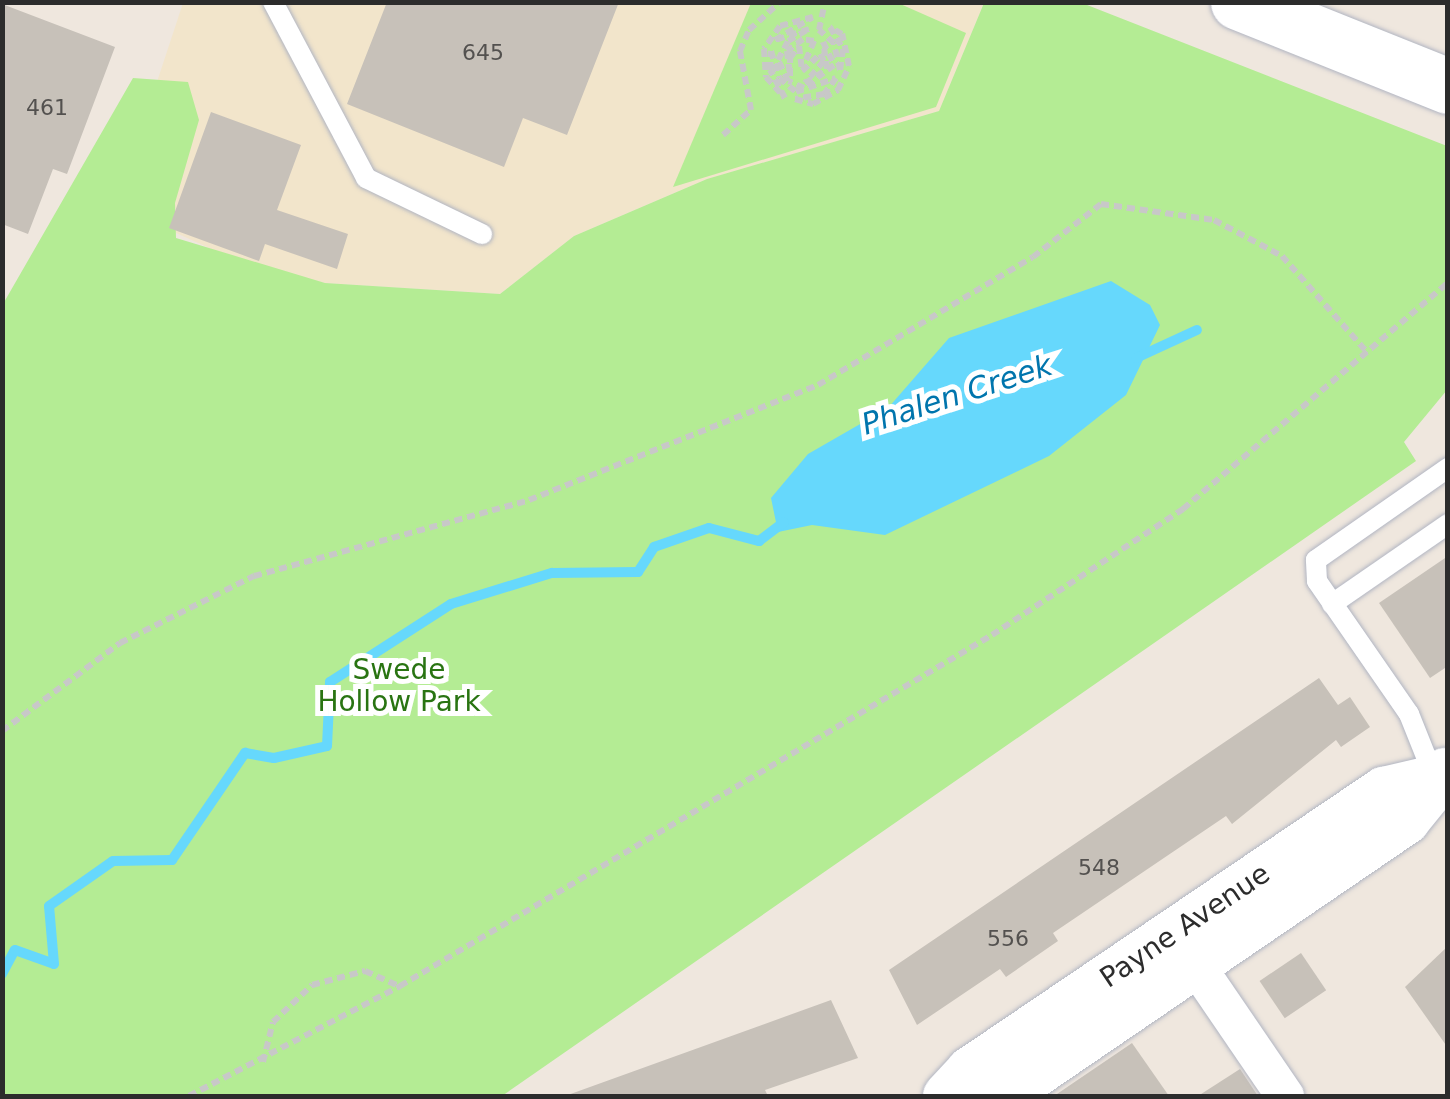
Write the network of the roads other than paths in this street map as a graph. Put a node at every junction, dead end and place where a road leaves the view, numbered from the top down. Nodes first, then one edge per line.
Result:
1 (272, 2) edge
2 (1238, 2) edge
3 (1448, 86) edge
4 (482, 234) dead end
5 (1448, 468) edge
6 (1448, 524) edge
7 (1332, 604) junction
8 (1444, 784) edge
9 (1195, 964) junction
10 (947, 1096) edge
11 (1002, 1096) edge
12 (1286, 1096) edge

1 - 4 lane
2 - 3 main road
5 - 7 lane
6 - 7 lane
7 - 8 lane
8 - 9 street, Payne Avenue
8 - 10 street, Payne Avenue
9 - 11 street, Payne Avenue
9 - 12 street

